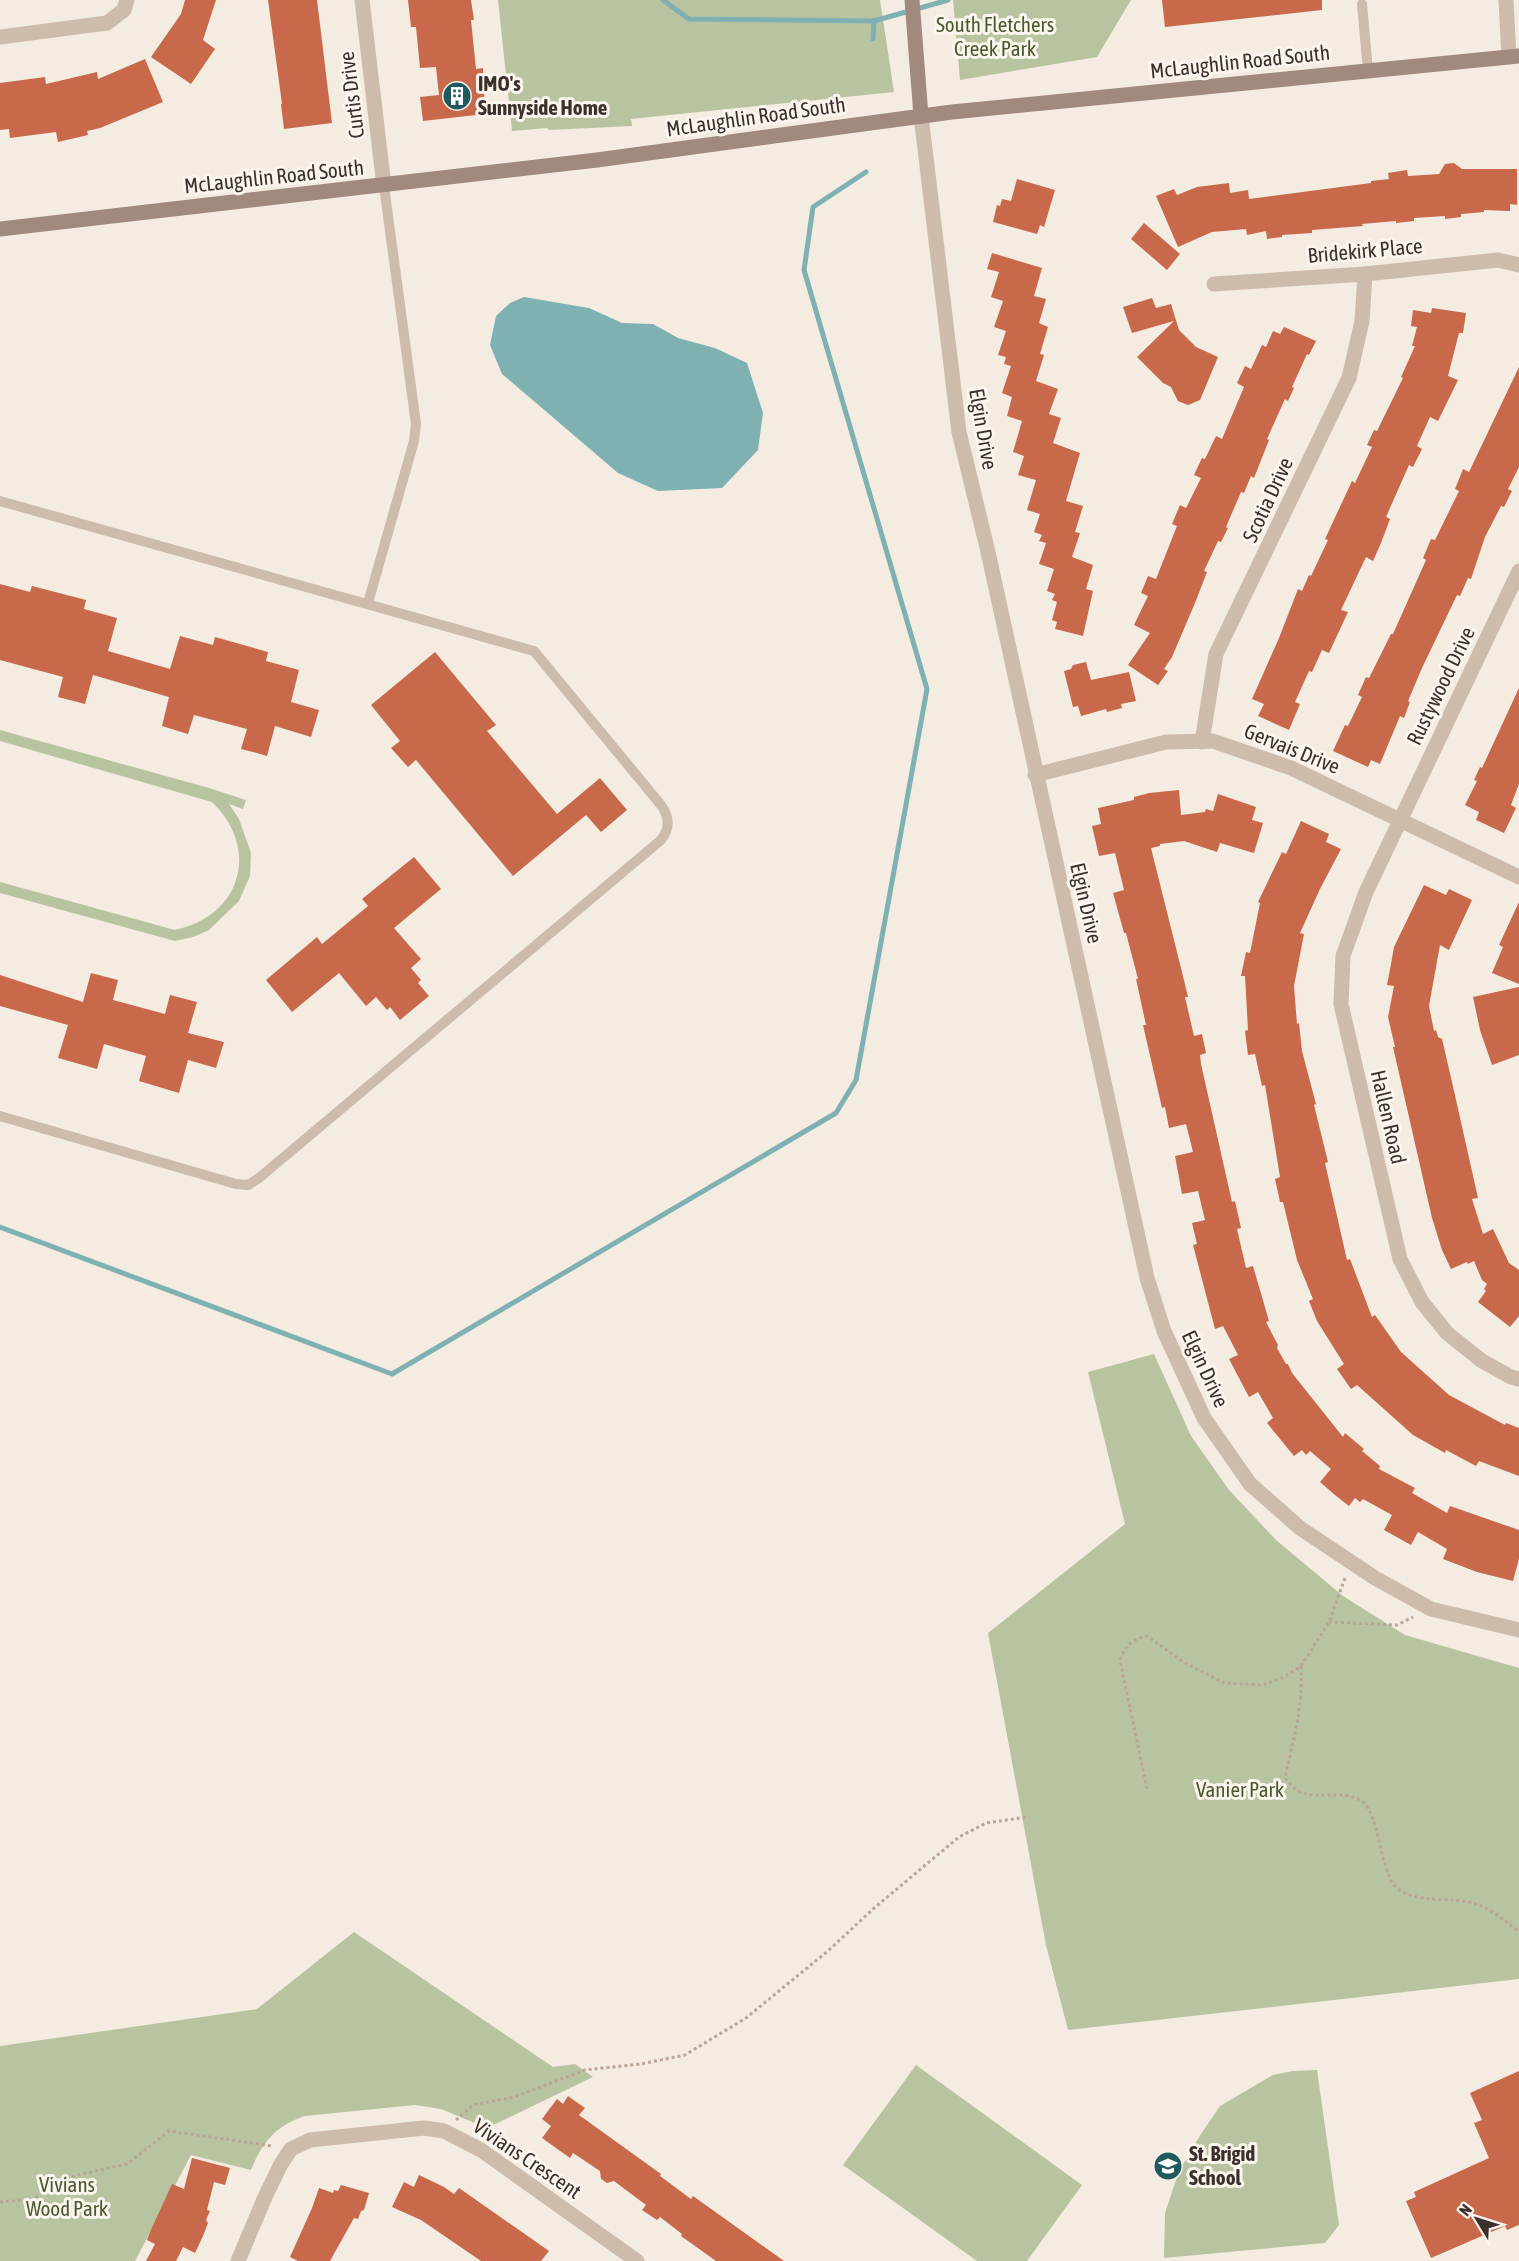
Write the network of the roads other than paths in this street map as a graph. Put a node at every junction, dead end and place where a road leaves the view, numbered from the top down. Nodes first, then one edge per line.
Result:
1 (127, 0) edge
2 (362, 0) edge
3 (912, 0) edge
4 (1506, 0) edge
5 (1362, 4) dead end
6 (0, 37) edge
7 (1514, 56) edge
8 (1368, 70) junction
9 (921, 116) junction
10 (384, 186) junction
11 (0, 229) edge
12 (1519, 265) edge
13 (1365, 274) junction
14 (1214, 284) dead end
15 (0, 501) edge
16 (1519, 571) edge
17 (368, 603) junction
18 (1202, 742) junction
19 (1035, 775) junction
20 (1400, 820) junction
21 (1519, 877) edge
22 (0, 1116) edge
23 (1519, 1379) edge
24 (1519, 1630) edge
25 (238, 2261) edge
26 (637, 2261) edge

1 - 6 street
2 - 10 street, Curtis Drive
3 - 9 main road, Elgin Drive
4 - 7 street
5 - 8 lane
7 - 8 main road, McLaughlin Road South
8 - 9 main road, McLaughlin Road South
9 - 10 main road, McLaughlin Road South
9 - 19 street, Elgin Drive
10 - 11 main road, McLaughlin Road South
10 - 17 lane
12 - 13 street, Bridekirk Place
13 - 14 street, Bridekirk Place
13 - 18 street, Scotia Drive
15 - 17 lane
16 - 20 street, Rustywood Drive
17 - 22 lane
18 - 19 street, Gervais Drive
18 - 20 street, Gervais Drive
19 - 24 street, Elgin Drive
20 - 21 street, Gervais Drive
20 - 23 street, Hallen Road
25 - 26 street, Vivians Crescent

